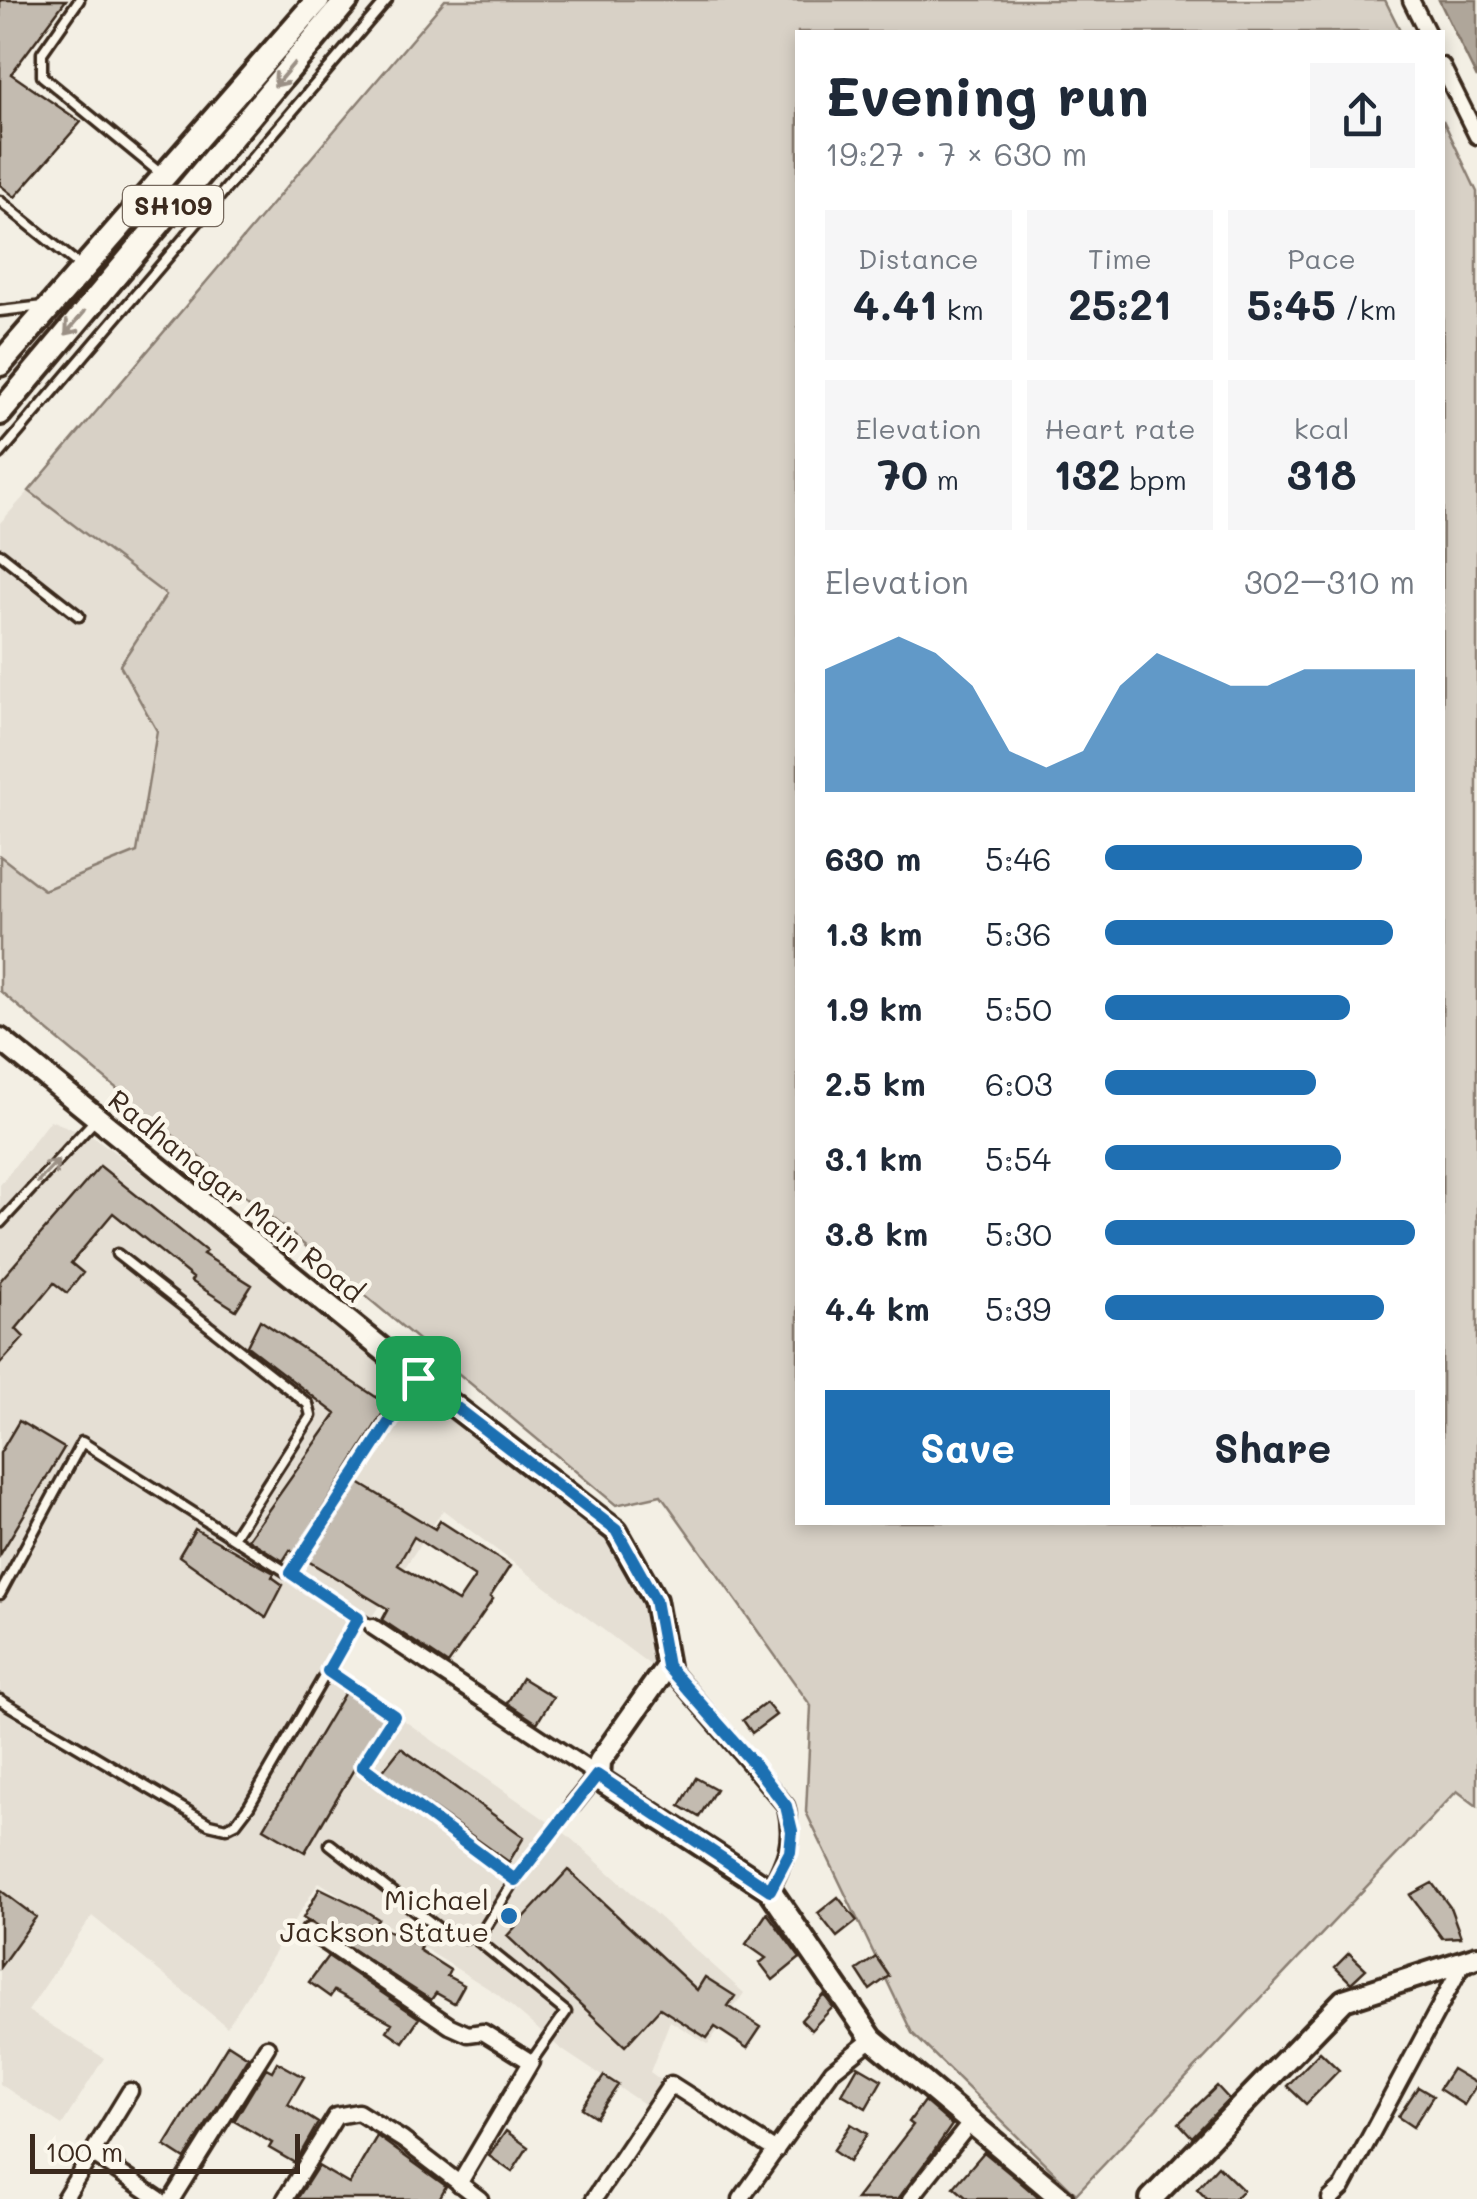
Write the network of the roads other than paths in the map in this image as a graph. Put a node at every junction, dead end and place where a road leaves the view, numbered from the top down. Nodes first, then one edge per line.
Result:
1 (80, 0) edge
2 (318, 0) edge
3 (347, 0) edge
4 (387, 0) edge
5 (1412, 0) edge
6 (1426, 30) edge
7 (1445, 72) edge
8 (1477, 136) edge
9 (164, 177) junction
10 (0, 201) edge
11 (82, 268) junction
12 (49, 306) junction
13 (0, 311) edge
14 (0, 364) edge
15 (0, 413) edge
16 (0, 454) edge
17 (0, 554) edge
18 (79, 616) dead end
19 (0, 1039) edge
20 (97, 1118) junction
21 (0, 1223) edge
22 (117, 1254) dead end
23 (418, 1378) junction
24 (234, 1536) junction
25 (291, 1573) junction
26 (0, 1594) edge
27 (358, 1618) junction
28 (373, 1627) joint
29 (667, 1666) junction
30 (328, 1671) junction
31 (0, 1700) edge
32 (597, 1775) junction
33 (573, 1805) joint
34 (330, 1844) dead end
35 (515, 1880) junction
36 (770, 1890) junction
37 (309, 1931) dead end
38 (479, 1932) junction
39 (1470, 1958) edge
40 (872, 2039) junction
41 (266, 2047) dead end
42 (531, 2062) junction
43 (130, 2091) dead end
44 (972, 2122) junction
45 (776, 2151) junction
46 (92, 2154) junction
47 (459, 2184) junction
48 (64, 2199) edge
49 (159, 2199) edge
50 (172, 2199) edge
51 (285, 2199) edge
52 (480, 2199) edge
53 (594, 2199) edge
54 (742, 2199) edge
55 (910, 2199) edge
56 (1062, 2199) edge
57 (1151, 2199) edge
58 (1330, 2199) edge

1 - 9 lane
2 - 9 main road, SH109
3 -> 15 main road, SH109
4 - 16 lane
5 - 6 street
7 - 8 street
9 - 11 main road, SH109
10 - 11 lane
11 - 12 main road, SH109
12 - 13 lane
12 - 14 main road, SH109
17 - 18 lane
19 - 20 street, Radhanagar Main Road
21 -> 20 lane
20 - 23 street, Radhanagar Main Road
22 - 24 lane
23 - 25 lane
23 - 29 street, Radhanagar Main Road
24 - 25 lane
24 - 26 lane
25 - 27 lane
27 - 28 lane
27 - 30 lane
28 - 32 street
29 - 32 street
29 - 36 street
30 - 31 lane
30 - 35 lane
32 - 33 street
32 - 36 street
33 - 35 lane
34 - 38 lane
35 - 38 lane
36 - 40 street
37 - 42 street
38 - 42 lane
39 - 57 street
39 - 58 street
40 - 44 street
40 - 45 street
41 - 50 street
42 - 47 street
43 - 46 street
44 - 55 street
44 - 56 street
45 - 53 street
45 - 54 street
46 - 48 street
46 - 49 street
47 - 51 street
47 - 52 street

